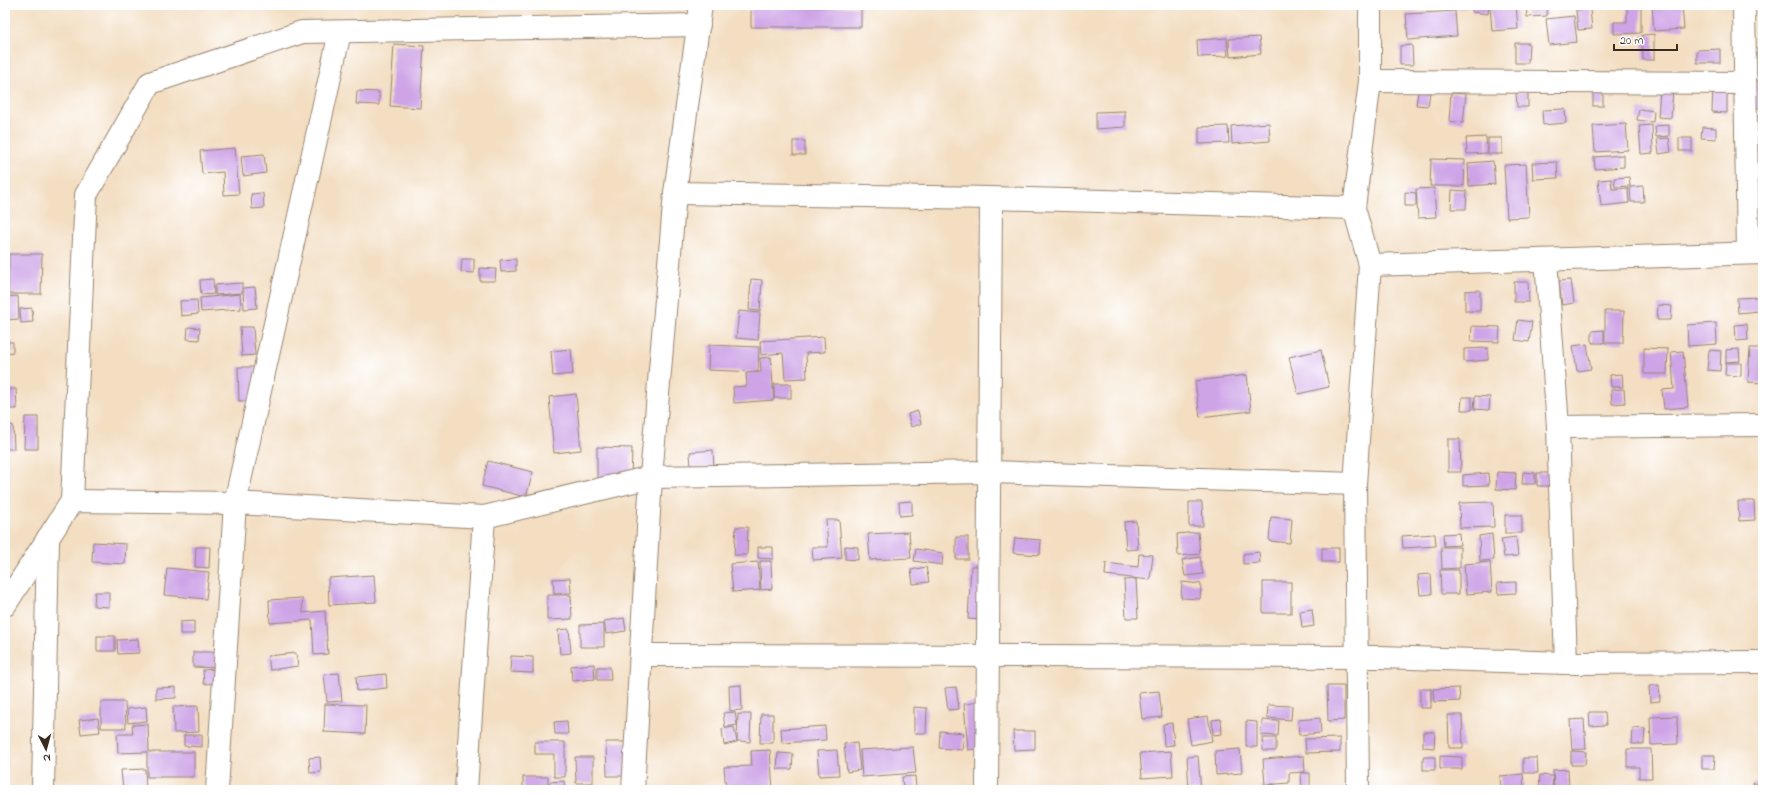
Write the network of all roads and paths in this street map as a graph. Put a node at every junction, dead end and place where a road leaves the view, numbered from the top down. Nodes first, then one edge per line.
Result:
1 (1370, 5) edge
2 (1744, 5) edge
3 (700, 15) edge
4 (340, 32) junction
5 (1370, 81) junction
6 (1745, 83) junction
7 (675, 193) junction
8 (991, 198) junction
9 (1354, 208) junction
10 (1756, 253) edge
11 (1546, 260) junction
12 (1370, 265) junction
13 (1763, 425) edge
14 (1558, 427) junction
15 (990, 472) junction
16 (651, 477) junction
17 (1356, 484) junction
18 (72, 502) junction
19 (235, 503) junction
20 (484, 517) junction
21 (48, 538) junction
22 (5, 605) edge
23 (641, 655) junction
24 (988, 656) junction
25 (1357, 657) junction
26 (1763, 662) edge
27 (1566, 663) junction
28 (43, 790) edge
29 (218, 790) edge
30 (466, 790) edge
31 (633, 790) edge
32 (987, 790) edge
33 (1358, 790) edge

1 - 5 street
2 - 6 street
3 - 4 street
3 - 7 street
4 - 18 street
4 - 19 street
5 - 6 street
5 - 9 street
6 - 10 street
7 - 8 street
7 - 16 street
8 - 9 street
8 - 15 street
9 - 12 street
10 - 11 street
11 - 12 street
11 - 14 street
12 - 17 street
13 - 14 street
14 - 27 street
15 - 16 street
15 - 17 street
15 - 24 street
16 - 20 street
16 - 23 street
17 - 25 street
18 - 19 street
18 - 21 street
19 - 20 street
19 - 29 street
20 - 30 street
21 - 22 street
21 - 28 street
23 - 24 street
23 - 31 street
24 - 25 street
24 - 32 street
25 - 27 street
25 - 33 street
26 - 27 street

